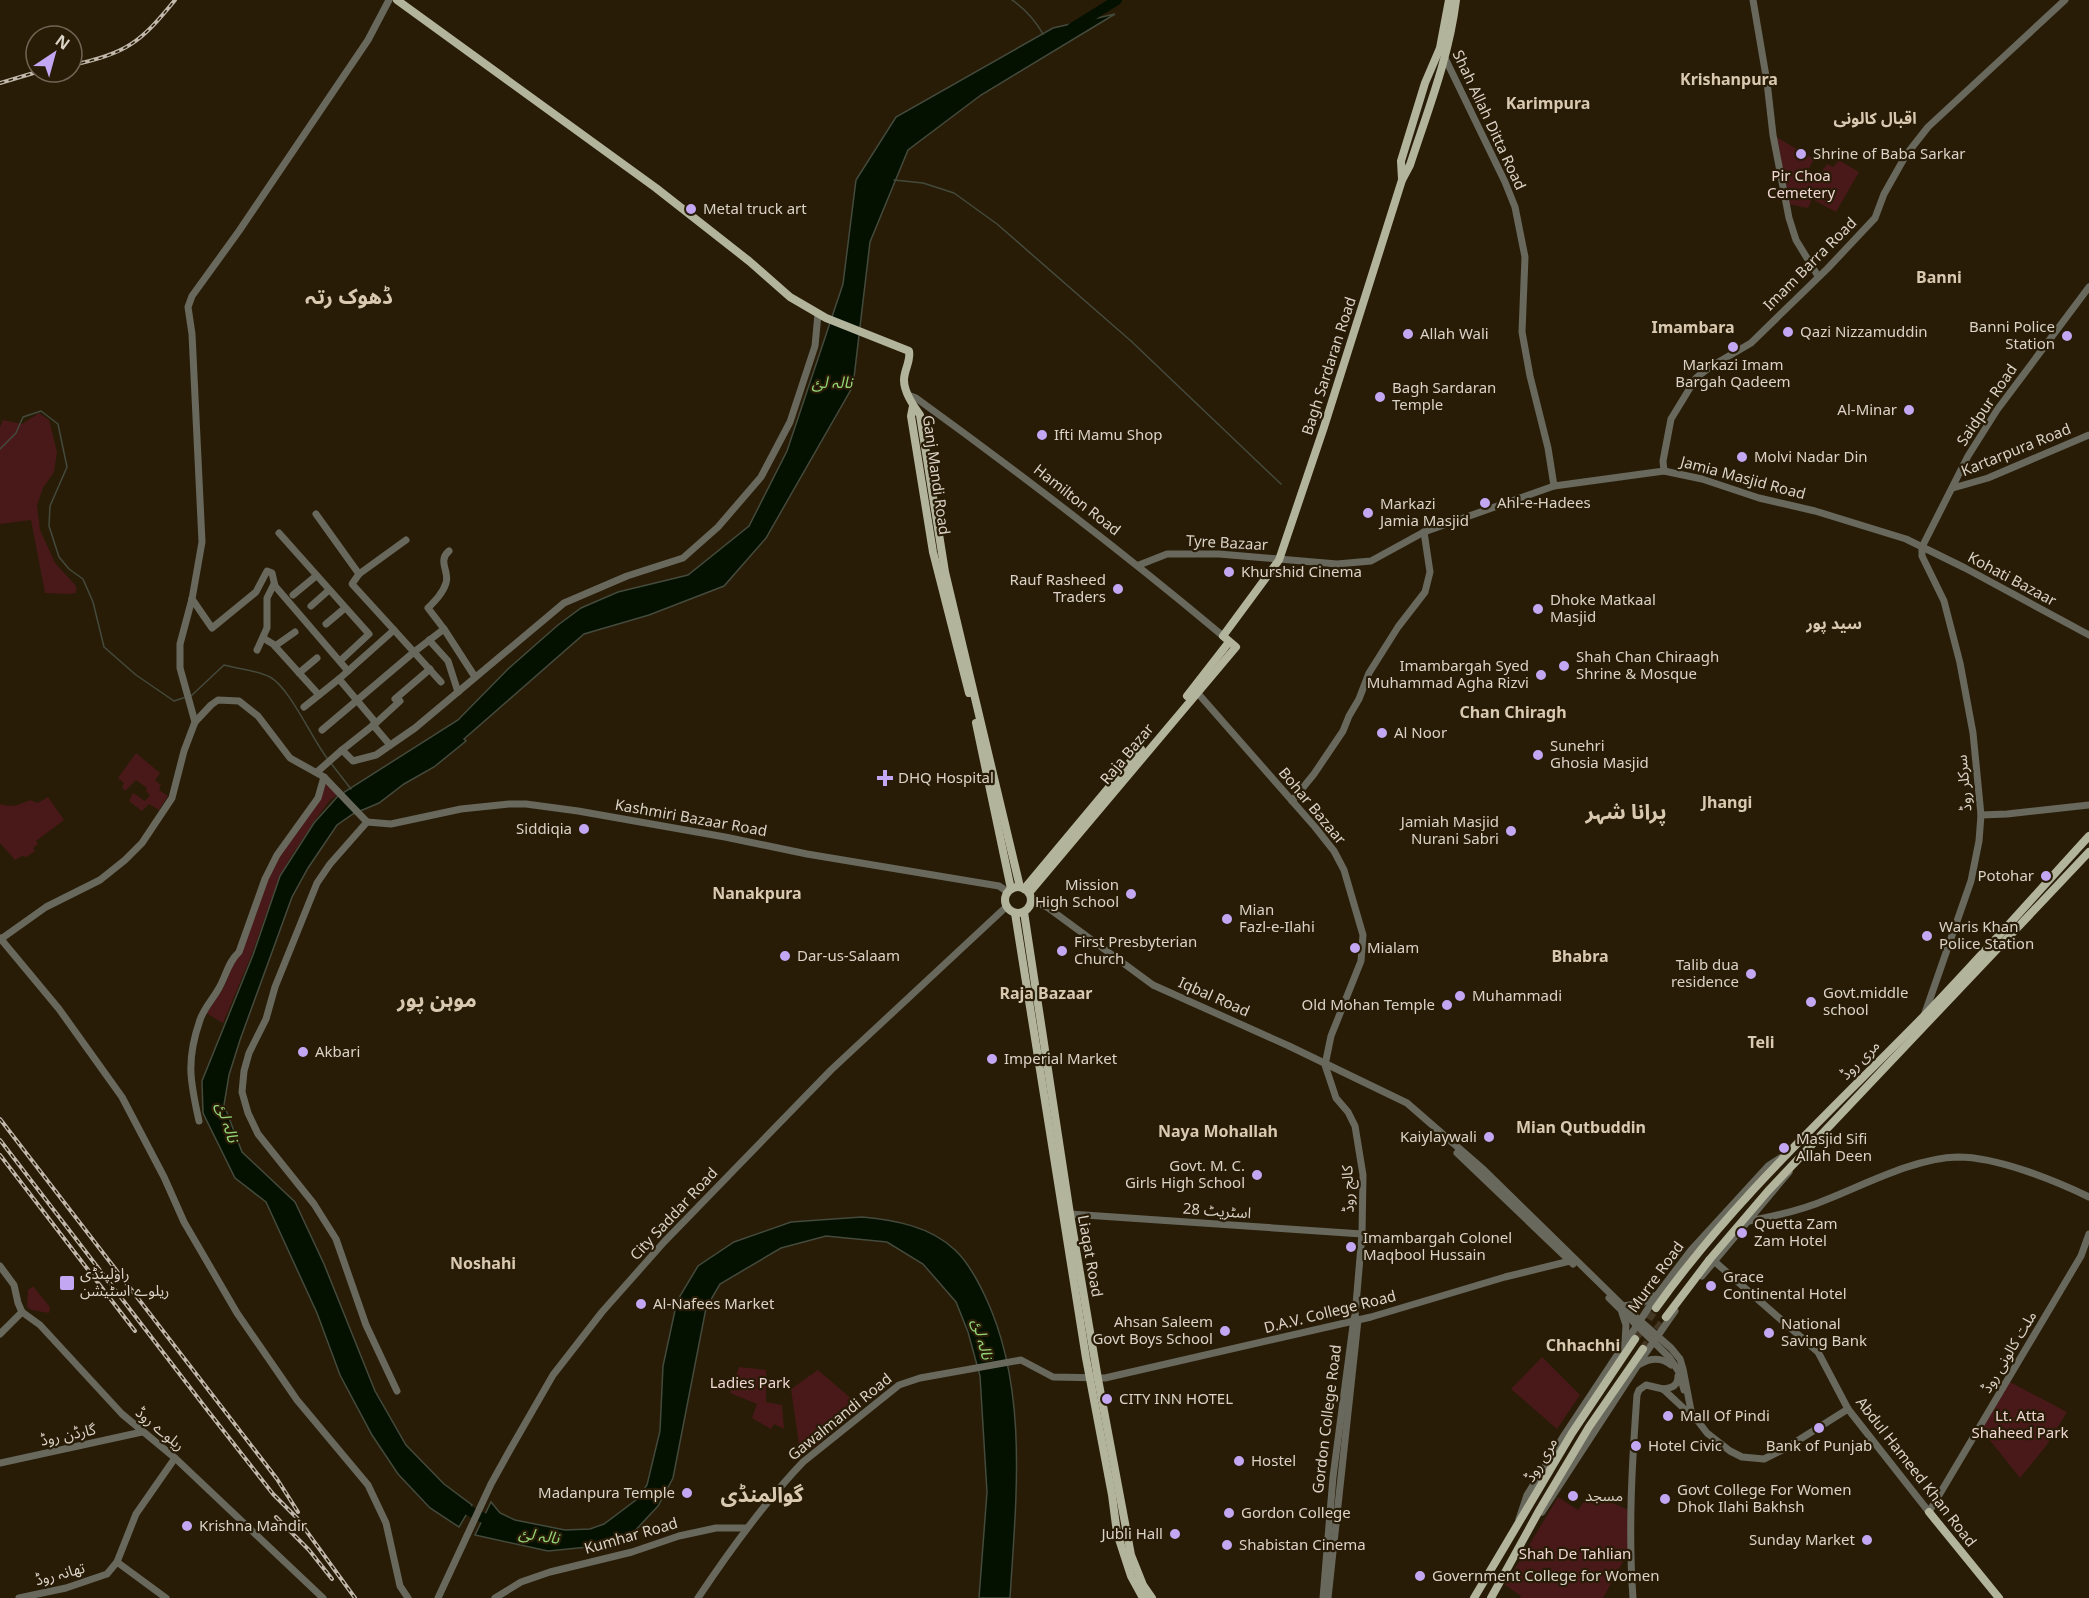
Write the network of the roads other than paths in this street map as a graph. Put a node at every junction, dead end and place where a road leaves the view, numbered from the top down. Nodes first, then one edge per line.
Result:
1 (389, 0) edge
2 (397, 0) edge
3 (1449, 0) edge
4 (1456, 0) edge
5 (1753, 0) edge
6 (2065, 0) edge
7 (1440, 48) junction
8 (1445, 59) junction
9 (1413, 124) junction
10 (1423, 127) junction
11 (1402, 180) junction
12 (1818, 276) junction
13 (2089, 287) edge
14 (822, 316) junction
15 (908, 395) junction
16 (2089, 435) edge
17 (1664, 471) junction
18 (1554, 486) junction
19 (1953, 488) junction
20 (316, 514) dead end
21 (1424, 532) junction
22 (279, 534) dead end
23 (406, 540) dead end
24 (1922, 547) junction
25 (448, 551) dead end
26 (1279, 560) junction
27 (1139, 565) junction
28 (359, 574) junction
29 (316, 576) junction
30 (274, 584) junction
31 (329, 590) junction
32 (293, 595) dead end
33 (192, 599) junction
34 (311, 606) dead end
35 (345, 608) junction
36 (326, 624) dead end
37 (444, 629) junction
38 (394, 630) junction
39 (295, 632) dead end
40 (2089, 635) edge
41 (263, 638) junction
42 (429, 640) junction
43 (1230, 642) junction
44 (275, 646) junction
45 (258, 650) dead end
46 (414, 652) junction
47 (317, 658) dead end
48 (340, 661) junction
49 (430, 669) junction
50 (348, 671) junction
51 (299, 673) junction
52 (475, 677) junction
53 (339, 679) junction
54 (441, 682) dead end
55 (1195, 690) junction
56 (458, 692) junction
57 (319, 695) junction
58 (358, 701) junction
59 (304, 707) dead end
60 (195, 722) junction
61 (374, 724) junction
62 (322, 730) dead end
63 (390, 745) junction
64 (341, 751) junction
65 (290, 758) junction
66 (280, 760) dead end
67 (317, 772) junction
68 (324, 777) junction
69 (1292, 801) junction
70 (2089, 805) edge
71 (1981, 815) junction
72 (367, 822) junction
73 (2089, 836) edge
74 (2089, 852) edge
75 (1021, 892) junction
76 (1006, 907) junction
77 (1019, 913) junction
78 (0, 938) edge
79 (1924, 1016) junction
80 (1325, 1065) junction
81 (199, 1121) dead end
82 (1785, 1155) junction
83 (1792, 1168) junction
84 (2089, 1197) edge
85 (1070, 1214) junction
86 (1748, 1221) junction
87 (1362, 1234) junction
88 (2089, 1234) edge
89 (1572, 1259) junction
90 (1714, 1262) junction
91 (0, 1266) edge
92 (1657, 1295) junction
93 (1621, 1307) junction
94 (1656, 1308) tunnel mouth
95 (22, 1312) junction
96 (1666, 1317) tunnel mouth
97 (1355, 1319) junction
98 (1639, 1323) junction
99 (0, 1334) edge
100 (1635, 1339) tunnel mouth
101 (1657, 1339) junction
102 (1625, 1345) junction
103 (1642, 1349) tunnel mouth
104 (1636, 1367) junction
105 (1678, 1372) junction
106 (1094, 1378) junction
107 (1663, 1389) junction
108 (397, 1391) dead end
109 (1848, 1409) junction
110 (1692, 1416) junction
111 (142, 1432) junction
112 (175, 1458) junction
113 (0, 1463) edge
114 (1929, 1512) junction
115 (1537, 1517) junction
116 (1518, 1525) junction
117 (746, 1528) junction
118 (117, 1562) junction
119 (441, 1597) edge
120 (19, 1598) edge
121 (166, 1598) edge
122 (323, 1598) edge
123 (408, 1598) edge
124 (495, 1598) edge
125 (698, 1598) edge
126 (1143, 1598) edge
127 (1152, 1598) edge
128 (1323, 1598) edge
129 (1328, 1598) edge
130 (1474, 1598) edge
131 (1491, 1598) edge
132 (1633, 1598) edge
133 (1999, 1598) edge

1 - 33 street
2 - 14 main road
3 - 7 main road, Bagh Sardaran Road
4 - 8 main road, Bagh Sardaran Road
5 - 12 street
6 - 12 street, Imam Barra Road
7 - 8 street, Shah Allah Ditta Road
7 - 9 main road, Bagh Sardaran Road
8 - 10 main road, Bagh Sardaran Road
8 - 18 street, Shah Allah Ditta Road
9 - 10 main road
9 - 11 main road, Bagh Sardaran Road
10 - 11 main road, Bagh Sardaran Road
11 - 26 main road, Bagh Sardaran Road
12 - 17 street, Imam Barra Road
13 - 19 street, Saidpur Road
14 - 15 main road
14 - 52 street
15 - 27 street, Hamilton Road
15 - 75 main road, Ganj Mandi Road
16 - 19 street, Kartarpura Road
17 - 18 street, Jamia Masjid Road
17 - 24 street, Jamia Masjid Road
18 - 21 street, Jamia Masjid Road
19 - 24 street, Saidpur Road
20 - 28 street
21 - 26 street, Jamia Masjid Road
21 - 69 street
22 - 29 street
23 - 28 street
24 - 40 street, Kohati Bazaar
24 - 71 street, سرکلر روڈ
25 - 37 street
26 - 27 street, Tyre Bazaar
26 - 43 main road, Bagh Sardaran Road
27 - 43 street, Hamilton Road
28 - 38 street
29 - 31 street
29 - 32 street
30 - 33 street
30 - 41 street
30 - 48 street
31 - 34 street
31 - 35 street
33 - 60 street
35 - 36 street
35 - 48 street
37 - 42 street
37 - 52 street
38 - 46 street
38 - 50 street
39 - 44 street
41 - 44 street
41 - 45 street
42 - 46 street
42 - 56 street
43 - 55 main road, Bagh Sardaran Road
44 - 51 street
46 - 49 street
46 - 58 street
47 - 51 street
48 - 50 street
49 - 54 street
49 - 61 street
50 - 53 street
51 - 57 street
52 - 56 street
53 - 57 street
53 - 58 street
55 - 69 street, Bohar Bazaar
55 - 75 main road, Bagh Sardaran Road
56 - 63 street
57 - 59 street
58 - 61 street
58 - 62 street
60 - 65 street
60 - 78 street
61 - 63 street
61 - 64 street
63 - 64 street
64 - 67 street
65 - 66 street
65 - 67 street
67 - 68 street
68 - 72 street
68 - 81 street
69 - 80 street, Bohar Bazaar
70 - 71 street
71 - 79 street, سرکلر روڈ
72 - 75 street, Kashmiri Bazaar Road
72 - 108 street
73 - 79 main road, مری روڈ
74 - 83 main road, مری روڈ
75 - 76 main road
75 - 77 main road, Bagh Sardaran Road
75 - 80 street, Iqbal Road
76 - 77 main road
76 - 119 street, City Saddar Road
77 - 85 main road, Liaqat Road
77 - 106 main road, Liaqat Road
78 - 123 street
79 - 82 main road, مری روڈ
80 - 87 street, کالج روڈ
80 - 89 street, Iqbal Road
82 - 92 street, Murre Road
82 - 94 main road, مری روڈ
83 - 86 street
83 - 96 main road, مری روڈ
84 - 86 street
85 - 87 street, اسٹریٹ 28
85 - 106 main road, Liaqat Road
86 - 90 street
87 - 97 street, کالج روڈ
88 - 114 street, ملت کالونی روڈ
89 - 93 street, Iqbal Road
89 - 97 street, D.A.V. College Road
90 - 101 street
90 - 109 street, Abdul Hameed Khan Road
91 - 95 street
92 - 93 street
92 - 98 street, Murre Road
93 - 98 street, Iqbal Road
93 - 102 street
95 - 99 street
95 - 111 street, ریلوے روڈ
97 - 106 street, D.A.V. College Road
97 - 128 street, Gordon College Road
97 - 129 street, Gordon College Road
98 - 101 street, Iqbal Road
98 - 102 street, Murre Road
100 - 116 main road, مری روڈ
101 - 104 street
101 - 105 street
101 - 110 street
102 - 116 street, Murre Road
103 - 115 main road, مری روڈ
104 - 105 street
104 - 115 street
105 - 107 street
105 - 110 street
106 - 117 street, Gawalmandi Road
106 - 126 main road, Liaqat Road
106 - 127 main road, Liaqat Road
107 - 110 street
107 - 132 street
109 - 110 street
109 - 114 street, Abdul Hameed Khan Road
111 - 112 street, ریلوے روڈ
111 - 113 street, گارڈن روڈ
112 - 118 street
112 - 122 street, ریلوے روڈ
114 - 133 main road, Abdul Hameed Khan Road
115 - 131 main road, مری روڈ
116 - 130 main road, مری روڈ
117 - 124 street, Kumhar Road
117 - 125 street, Gawalmandi Road
118 - 120 street, تھانہ روڈ
118 - 121 street

